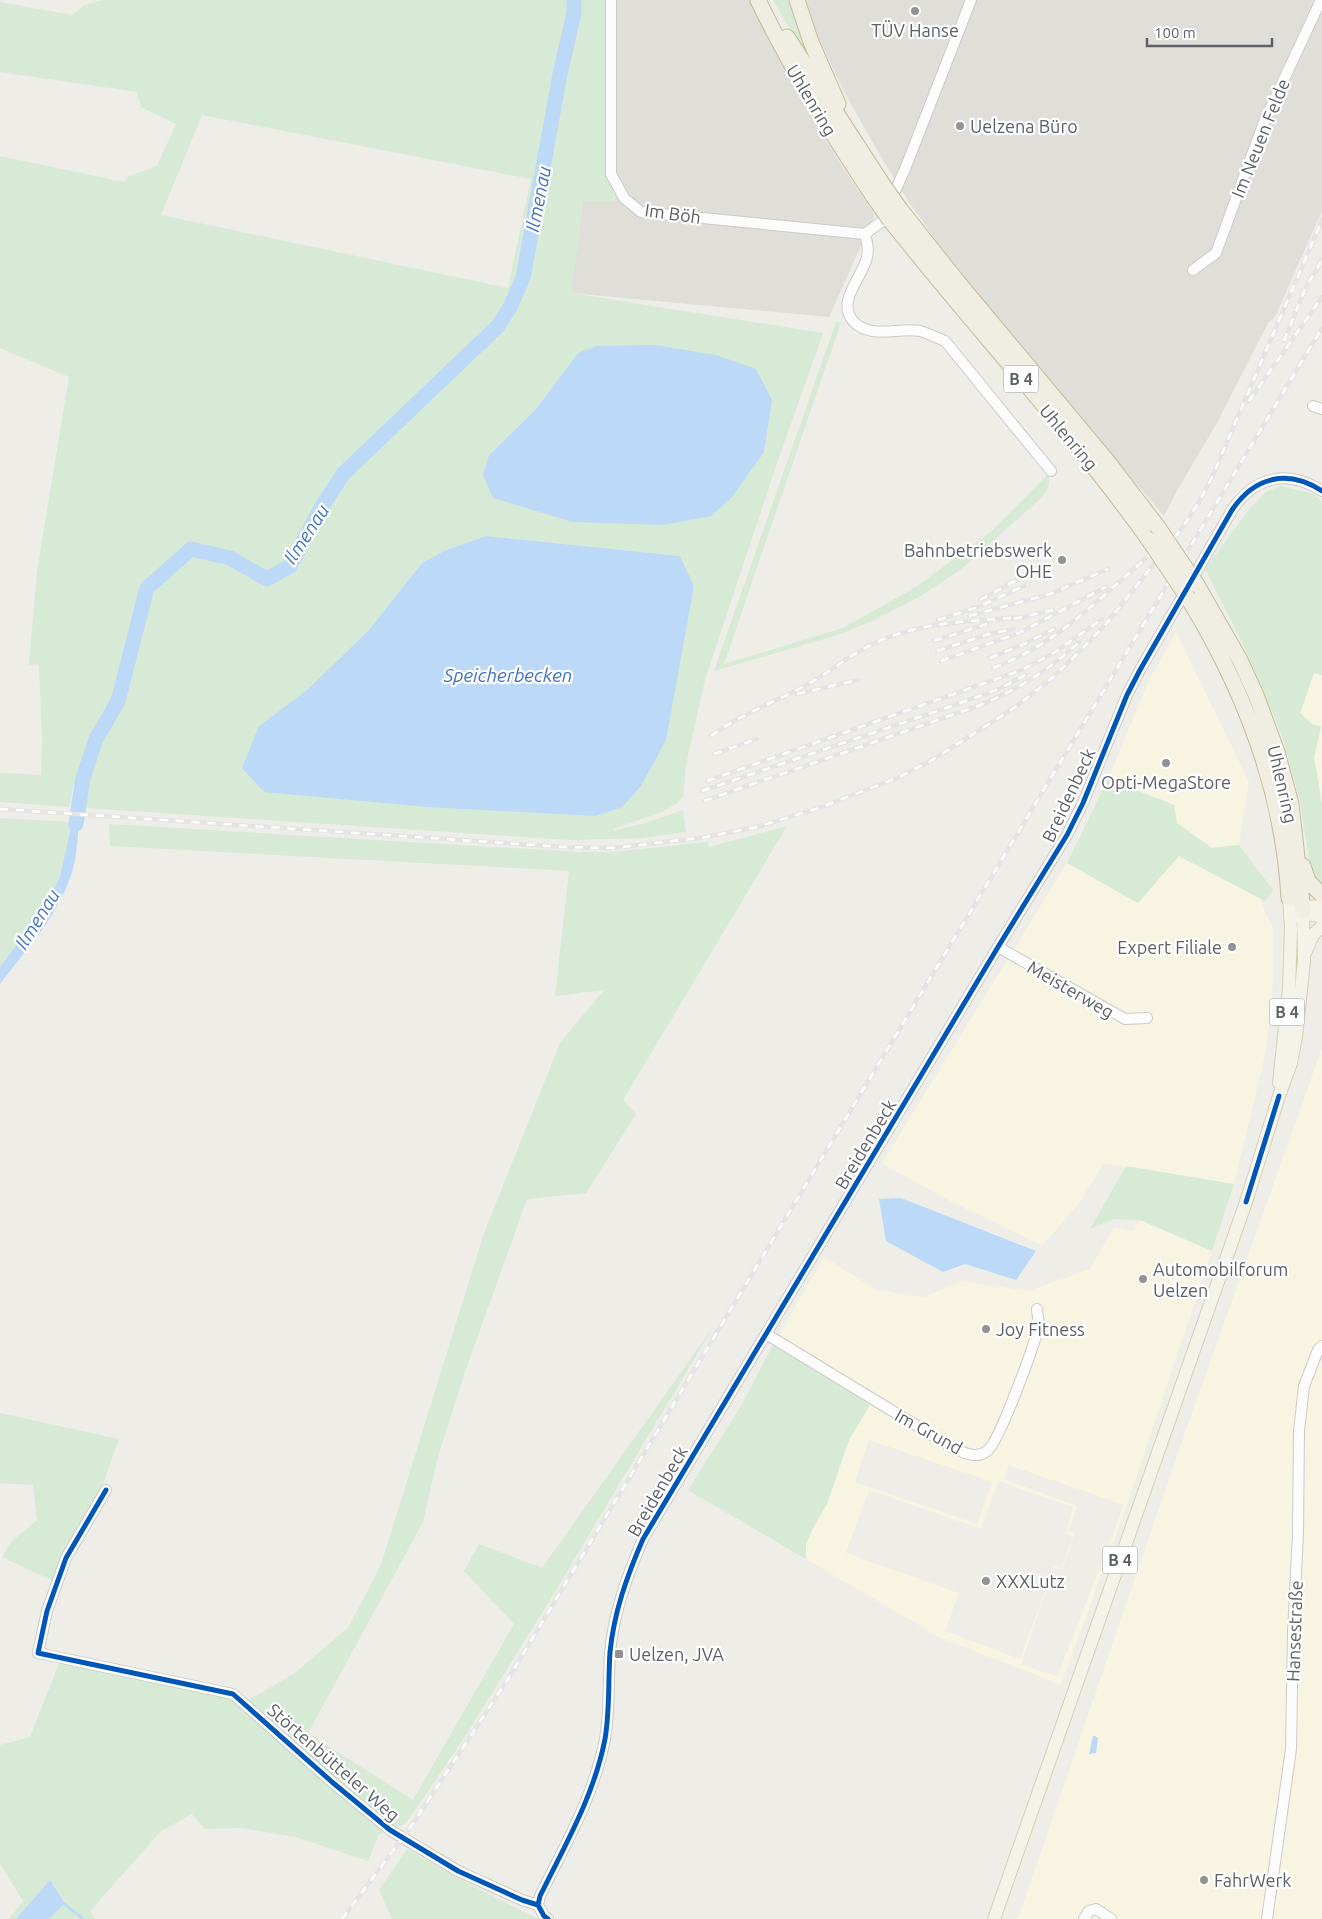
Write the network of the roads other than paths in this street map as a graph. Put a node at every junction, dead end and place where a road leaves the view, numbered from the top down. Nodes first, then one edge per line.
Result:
1 (611, 0) edge
2 (758, 0) edge
3 (765, 0) edge
4 (797, 0) edge
5 (971, 0) edge
6 (1321, 0) edge
7 (869, 166) junction
8 (878, 190) junction
9 (895, 214) junction
10 (868, 232) junction
11 (1193, 270) dead end
12 (1051, 471) dead end
13 (1322, 491) edge
14 (1291, 804) junction
15 (1322, 895) edge
16 (1289, 898) junction
17 (1322, 906) edge
18 (1303, 911) junction
19 (1322, 917) edge
20 (1322, 926) edge
21 (1290, 928) junction
22 (998, 947) junction
23 (1304, 961) junction
24 (1147, 1018) dead end
25 (1279, 1096) junction
26 (1037, 1309) dead end
27 (766, 1334) junction
28 (1322, 1346) edge
29 (106, 1490) dead end
30 (538, 1905) junction
31 (548, 1919) edge
32 (994, 1919) edge
33 (1084, 1919) edge
34 (1111, 1919) edge
35 (1267, 1919) edge

1 - 10 street, Im Böh
2 - 8 highway, Uhlenring / B 4
3 - 7 highway, B 4
4 - 7 highway
5 - 10 street
6 - 11 street, Im Neuen Felde
7 - 8 highway, B 4
8 - 9 highway, B 4, bridge
9 - 14 highway, Uhlenring / B 4, bridge
9 - 16 highway, Uhlenring / B 4, bridge
10 - 12 street
13 - 22 street, Breidenbeck
14 - 15 highway
14 - 18 highway, Uhlenring / B 4
16 - 18 main road
16 - 21 main road, B 4
17 - 18 main road
18 - 19 main road
18 - 21 main road
18 - 23 main road, B 4
20 - 23 main road
21 - 25 main road, B 4
22 - 24 street, Meisterweg
22 - 27 street, Breidenbeck
23 - 25 main road, B 4
25 - 32 main road, B 4
26 - 27 street, Im Grund
27 - 30 street, Breidenbeck
28 - 35 street, Hansestraße
29 - 30 street, Störtenbütteler Weg
30 - 31 street
33 - 34 street

